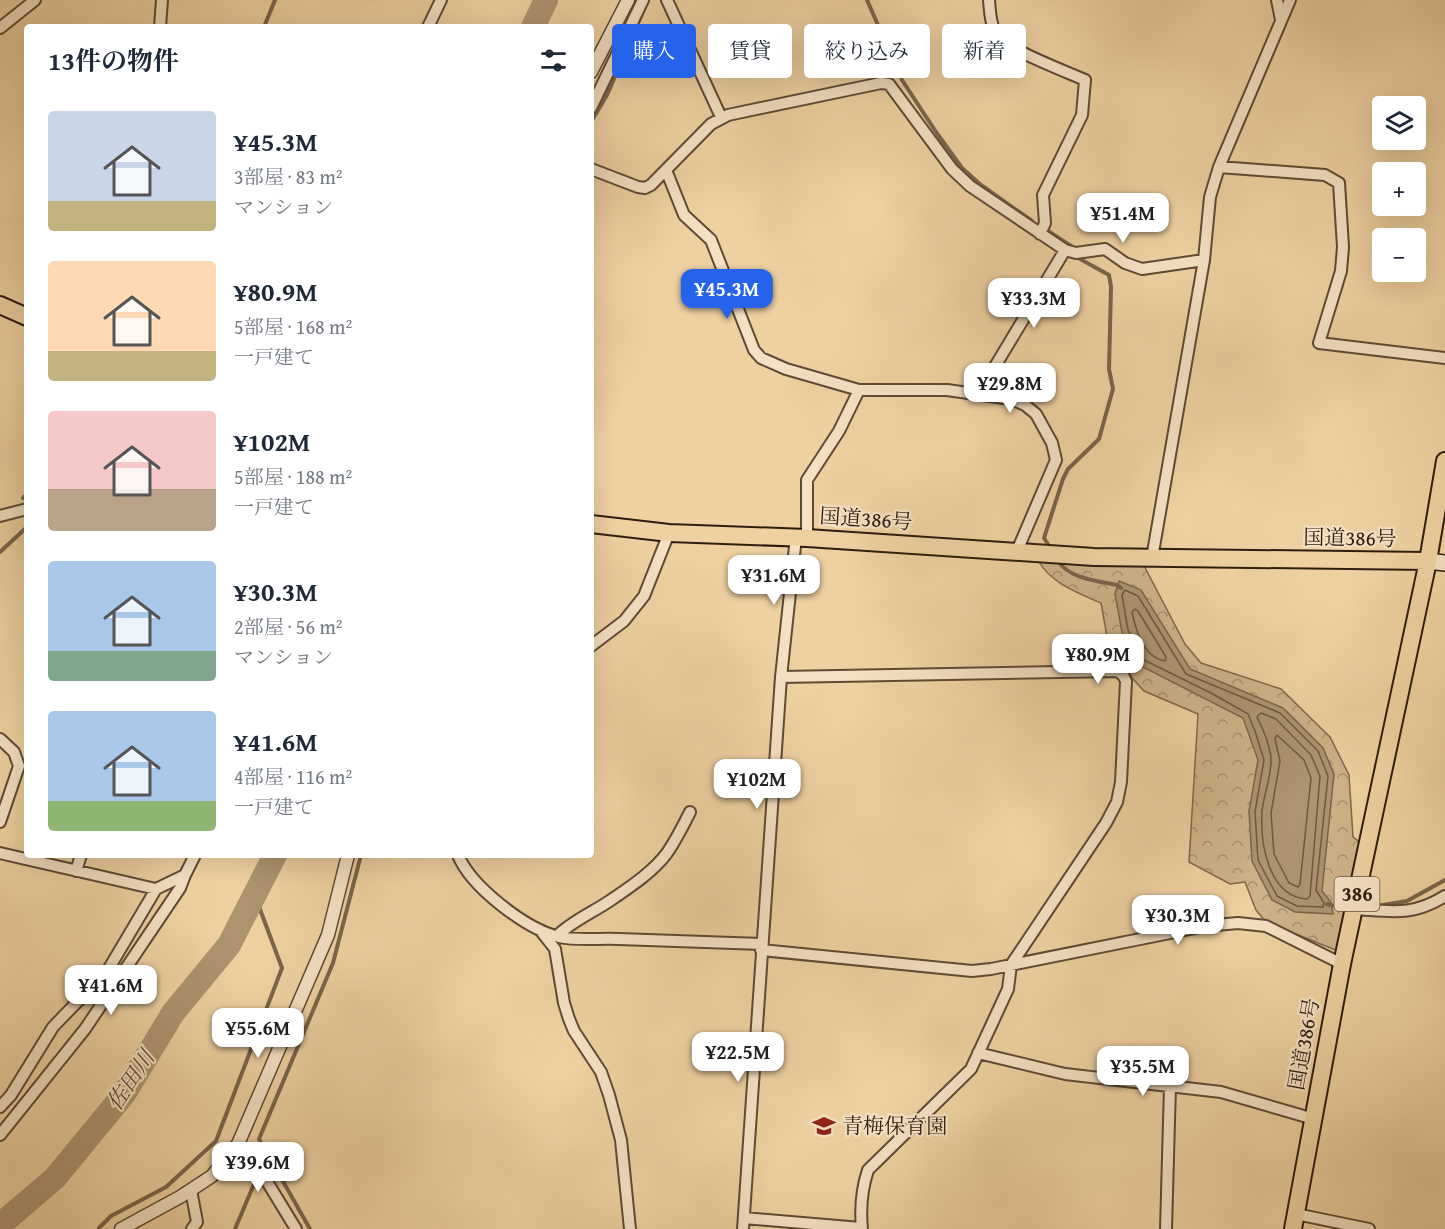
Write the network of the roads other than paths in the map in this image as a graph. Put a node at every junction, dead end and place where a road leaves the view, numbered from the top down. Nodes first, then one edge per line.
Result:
1 (35, 0) edge
2 (162, 0) edge
3 (441, 0) edge
4 (628, 0) edge
5 (643, 0) edge
6 (668, 0) edge
7 (989, 0) edge
8 (1278, 0) edge
9 (1290, 0) edge
10 (1281, 20) junction
11 (160, 24) edge
12 (429, 24) edge
13 (0, 28) edge
14 (594, 66) edge
15 (594, 102) edge
16 (721, 117) junction
17 (1219, 167) junction
18 (594, 170) edge
19 (666, 170) junction
20 (1040, 234) junction
21 (1065, 250) junction
22 (1204, 260) junction
23 (0, 305) edge
24 (24, 316) edge
25 (1445, 358) edge
26 (859, 390) junction
27 (979, 393) junction
28 (1445, 462) edge
29 (24, 510) edge
30 (0, 516) edge
31 (594, 524) edge
32 (669, 532) junction
33 (801, 538) junction
34 (1021, 551) junction
35 (1152, 558) junction
36 (1437, 562) edge
37 (594, 644) edge
38 (781, 677) junction
39 (0, 739) edge
40 (690, 812) dead end
41 (0, 822) edge
42 (0, 853) edge
43 (80, 858) edge
44 (194, 858) edge
45 (347, 858) edge
46 (459, 858) edge
47 (76, 871) junction
48 (185, 875) junction
49 (156, 889) junction
50 (1445, 896) edge
51 (1354, 909) junction
52 (540, 930) junction
53 (557, 936) junction
54 (761, 947) junction
55 (1342, 964) junction
56 (1011, 965) junction
57 (978, 1053) junction
58 (1170, 1086) junction
59 (0, 1107) edge
60 (1314, 1119) junction
61 (0, 1135) edge
62 (238, 1144) junction
63 (191, 1190) junction
64 (1295, 1221) edge
65 (743, 1224) edge
66 (862, 1228) edge
67 (121, 1229) edge
68 (192, 1229) edge
69 (296, 1229) edge
70 (630, 1229) edge
71 (1166, 1229) edge
72 (1369, 1229) edge

1 - 13 street
2 - 11 street
3 - 12 street
4 - 14 street
5 - 15 street
6 - 16 street
7 - 20 street
8 - 10 street
9 - 10 street
10 - 17 street
16 - 19 street
16 - 20 street
17 - 22 street
17 - 25 street
18 - 19 street
19 - 26 street
20 - 21 street
21 - 22 street
21 - 27 street
22 - 35 street
23 - 24 main road
26 - 27 street
26 - 33 street
27 - 34 street
28 - 36 main road
29 - 30 street
31 - 32 main road, 国道386号
32 - 33 main road, 国道386号
32 - 37 street
33 - 34 main road, 国道386号
33 - 38 street
34 - 35 main road, 国道386号
35 - 36 main road, 国道386号
36 - 51 main road, 国道386号 / 386
38 - 54 street
38 - 56 street
39 - 41 street
40 - 53 street
42 - 47 street
43 - 47 street
44 - 48 street
45 - 62 street
46 - 52 street
47 - 49 street
48 - 49 street
48 - 61 street
49 - 59 street
50 - 51 street
51 - 55 main road, 国道386号 / 386
52 - 53 street
52 - 70 street
53 - 54 street
54 - 56 street
54 - 65 street
55 - 56 street
55 - 60 main road, 国道386号 / 386
56 - 57 street
57 - 58 street
57 - 66 street
58 - 60 street
58 - 71 street
60 - 64 main road, 国道386号 / 386
62 - 63 street
62 - 69 street
63 - 67 street
63 - 68 street
64 - 72 street
65 - 66 street

